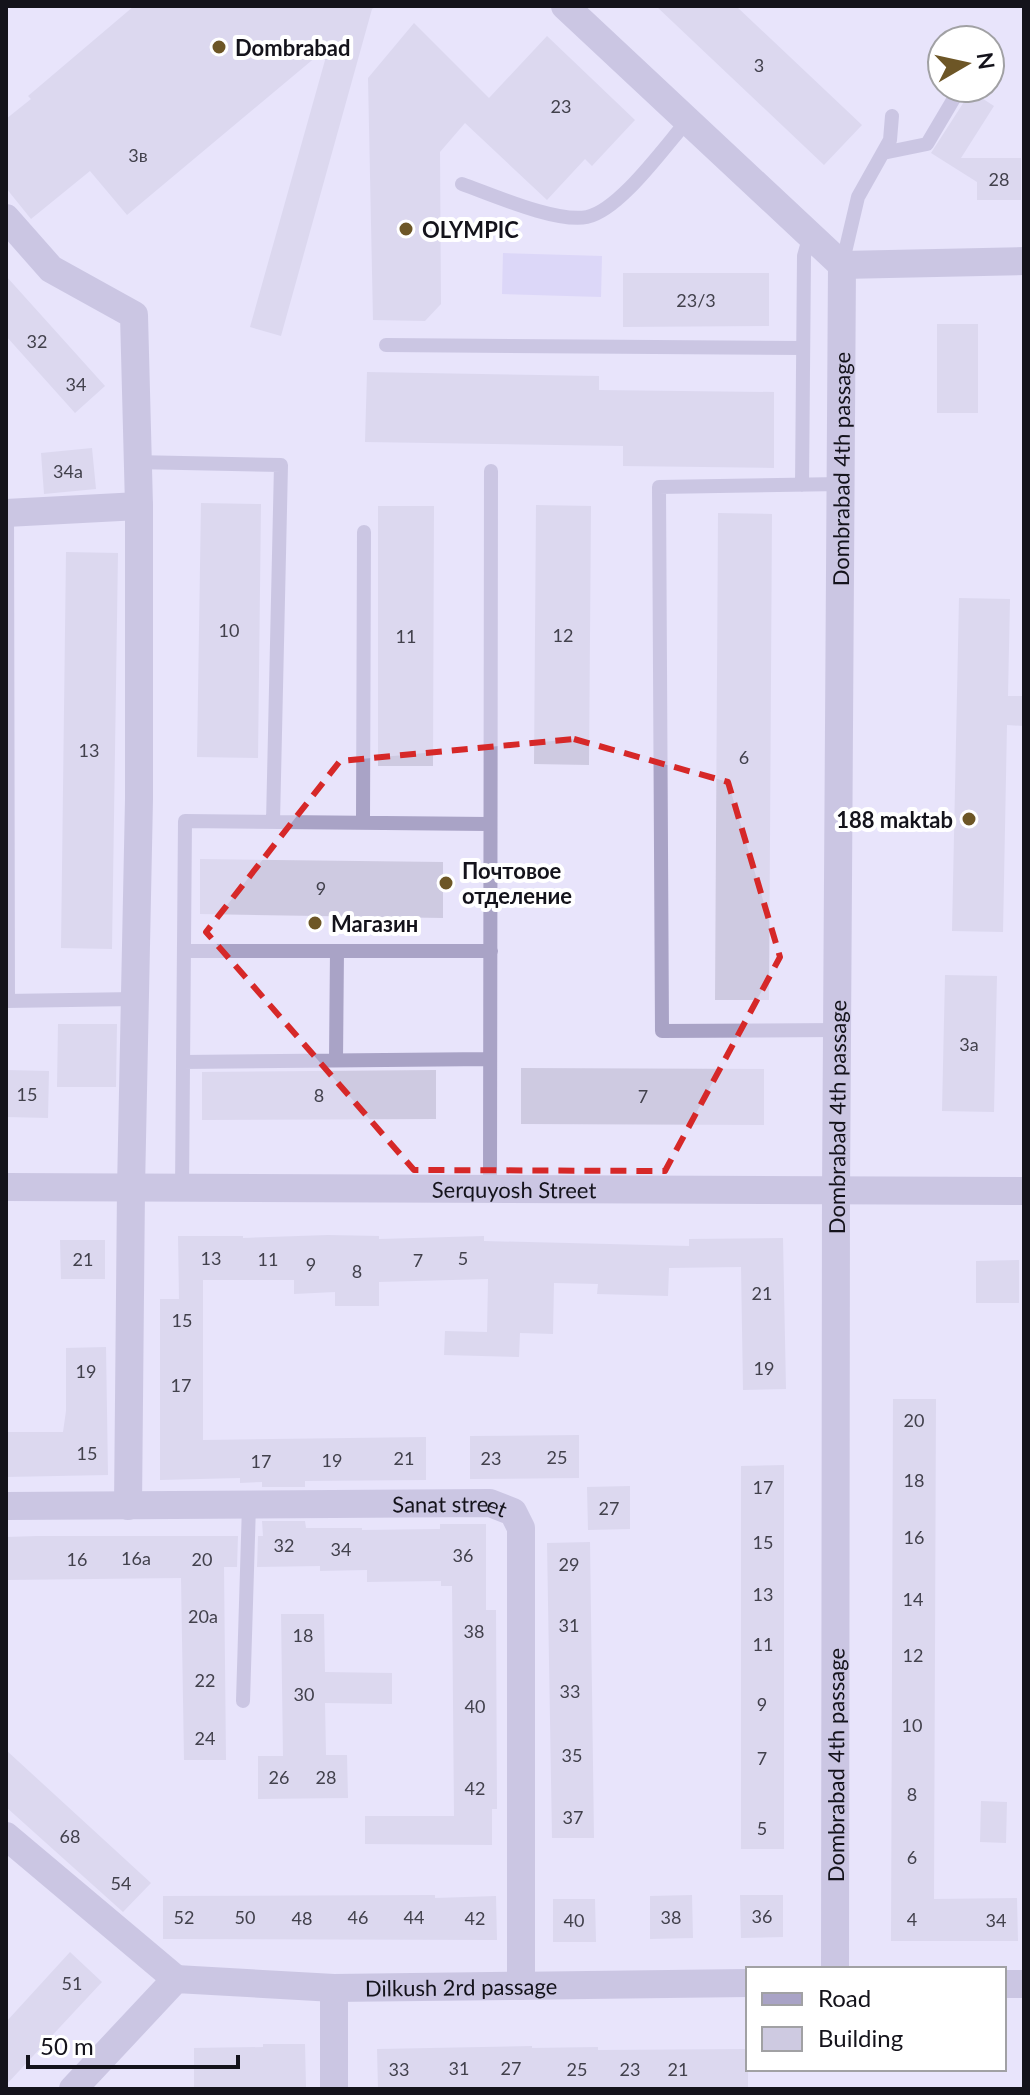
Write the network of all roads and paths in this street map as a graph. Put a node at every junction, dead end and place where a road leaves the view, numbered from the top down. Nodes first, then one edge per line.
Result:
1 (565, 6) edge
2 (951, 104) edge
3 (892, 116) dead end
4 (688, 120) junction
5 (883, 153) junction
6 (462, 184) dead end
7 (6, 218) edge
8 (810, 235) junction
9 (1024, 261) edge
10 (842, 265) junction
11 (386, 345) dead end
12 (803, 348) junction
13 (133, 462) dead end
14 (491, 471) dead end
15 (841, 484) junction
16 (802, 485) junction
17 (139, 506) junction
18 (6, 512) edge
19 (364, 532) dead end
20 (273, 822) junction
21 (363, 823) junction
22 (488, 824) junction
23 (184, 951) junction
24 (337, 951) junction
25 (491, 951) junction
26 (135, 999) junction
27 (7, 1000) edge
28 (838, 1030) junction
29 (490, 1059) junction
30 (336, 1060) junction
31 (183, 1062) junction
32 (6, 1187) edge
33 (131, 1189) junction
34 (182, 1190) junction
35 (490, 1190) junction
36 (836, 1190) junction
37 (1024, 1191) edge
38 (249, 1505) junction
39 (6, 1506) edge
40 (128, 1506) junction
41 (243, 1701) dead end
42 (6, 1836) edge
43 (835, 1967) edge
44 (176, 1979) junction
45 (746, 1983) edge
46 (521, 1986) junction
47 (334, 1988) junction
48 (73, 2089) edge
49 (334, 2089) edge

1 - 4 street
2 - 5 lane
3 - 5 lane
4 - 6 lane
4 - 8 street
5 - 10 lane
7 - 17 street
8 - 10 street
8 - 12 lane
9 - 10 street
10 - 15 street, Dombrabad 4th passage
11 - 12 lane
12 - 16 lane
13 - 20 lane
14 - 22 lane
15 - 16 lane
15 - 28 street, Dombrabad 4th passage
16 - 28 lane
17 - 18 street
17 - 26 street
18 - 27 lane
19 - 21 lane
20 - 21 lane
20 - 23 lane
21 - 22 lane
22 - 25 lane
23 - 24 lane
23 - 31 lane
24 - 25 lane
24 - 30 lane
25 - 29 lane
26 - 27 lane
26 - 33 street
28 - 36 street, Dombrabad 4th passage
29 - 30 lane
29 - 35 lane
30 - 31 lane
31 - 34 lane
32 - 33 street, Serquyosh Street
33 - 34 street, Serquyosh Street
33 - 40 street
34 - 35 street, Serquyosh Street
35 - 36 street, Serquyosh Street
36 - 37 street, Serquyosh Street
36 - 43 street, Dombrabad 4th passage
38 - 40 street, Sanat street
38 - 41 lane
38 - 46 street, Sanat street
39 - 40 street, Sanat street
42 - 44 street
44 - 47 street, Dilkush 2rd passage
44 - 48 street
45 - 46 street, Dilkush 2rd passage
46 - 47 street, Dilkush 2rd passage
47 - 49 street

